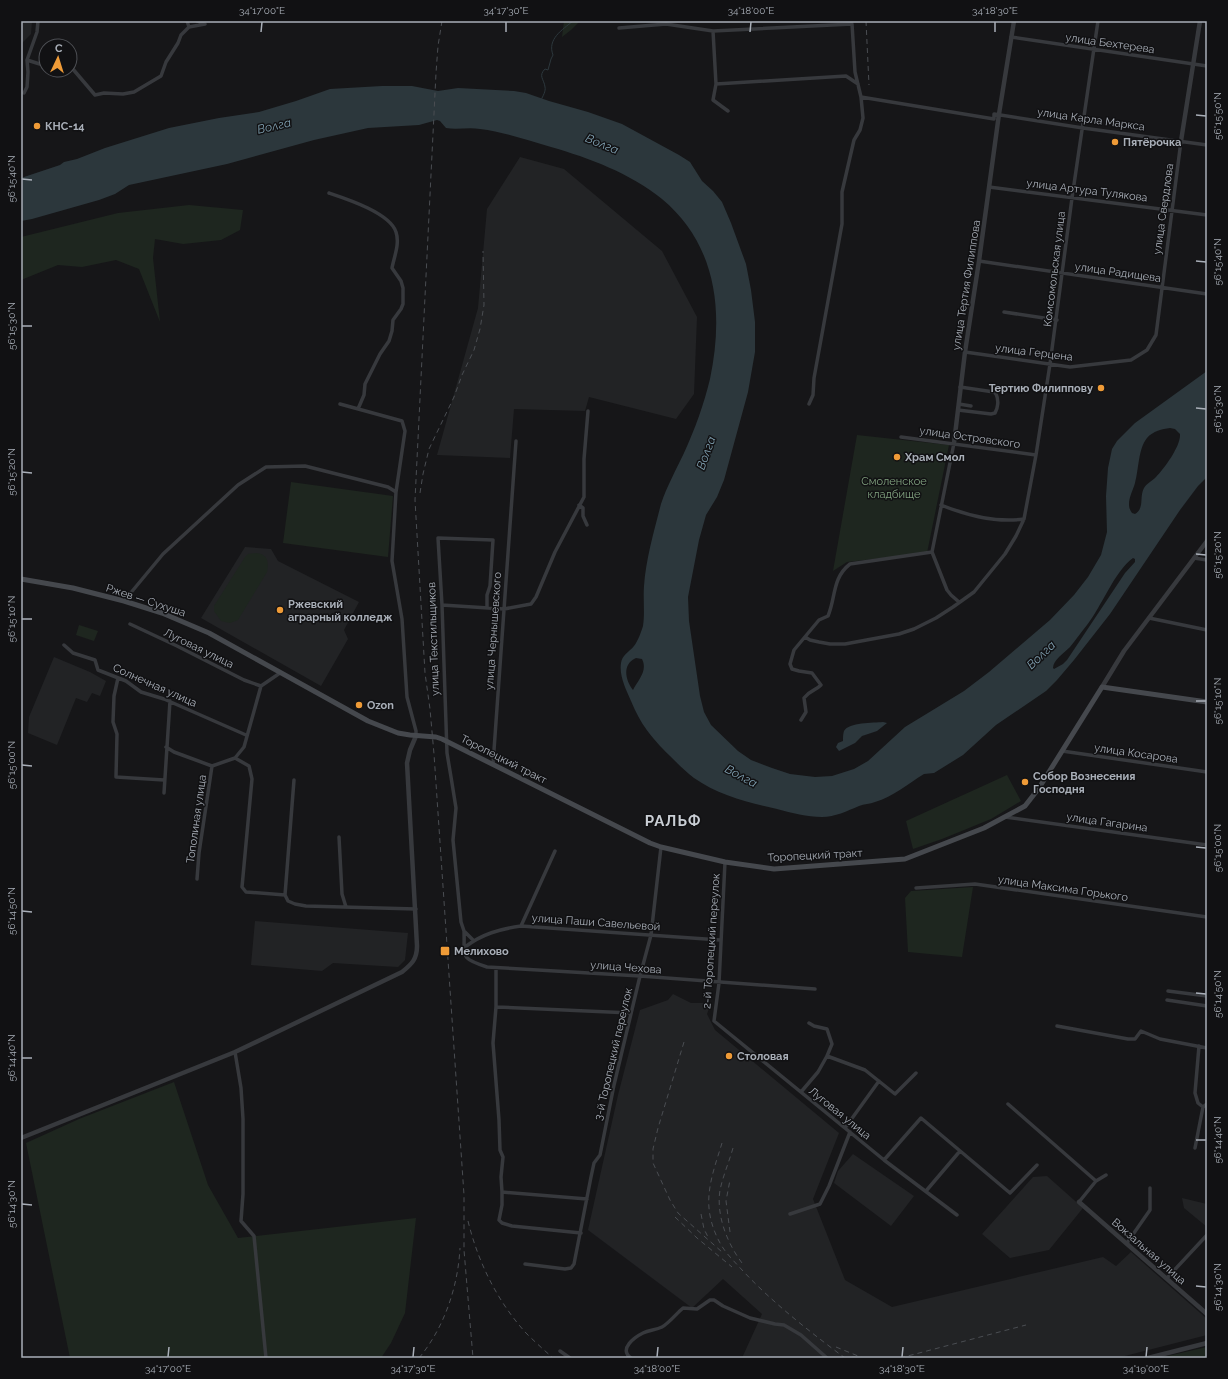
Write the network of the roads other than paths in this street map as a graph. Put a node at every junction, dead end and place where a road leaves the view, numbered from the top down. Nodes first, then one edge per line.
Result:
1 (38, 21) edge
2 (187, 21) edge
3 (197, 21) edge
4 (1014, 21) edge
5 (1098, 21) edge
6 (1200, 21) edge
7 (189, 27) junction
8 (619, 28) dead end
9 (713, 31) junction
10 (1011, 37) junction
11 (1094, 49) junction
12 (26, 60) junction
13 (38, 64) edge
14 (1193, 64) junction
15 (1207, 66) edge
16 (78, 75) edge
17 (716, 84) junction
18 (858, 84) junction
19 (24, 93) dead end
20 (862, 97) junction
21 (728, 111) dead end
22 (998, 114) junction
23 (1083, 128) junction
24 (1181, 141) junction
25 (1207, 145) edge
26 (989, 186) junction
27 (329, 193) dead end
28 (1072, 198) junction
29 (1172, 210) junction
30 (1207, 215) edge
31 (979, 261) junction
32 (1063, 273) junction
33 (1162, 287) junction
34 (1207, 294) edge
35 (1004, 312) dead end
36 (1057, 320) junction
37 (1147, 350) joint
38 (965, 352) junction
39 (1050, 364) junction
40 (960, 387) junction
41 (340, 404) dead end
42 (810, 404) dead end
43 (959, 404) junction
44 (971, 406) dead end
45 (358, 409) junction
46 (958, 410) junction
47 (588, 411) dead end
48 (901, 437) dead end
49 (516, 441) dead end
50 (954, 443) junction
51 (1036, 455) junction
52 (396, 492) junction
53 (579, 505) junction
54 (941, 505) junction
55 (1024, 519) junction
56 (587, 525) dead end
57 (1207, 541) edge
58 (932, 552) junction
59 (1194, 558) junction
60 (1207, 560) edge
61 (21, 579) edge
62 (124, 601) junction
63 (959, 602) junction
64 (442, 605) junction
65 (487, 608) junction
66 (504, 609) junction
67 (1149, 618) junction
68 (130, 624) dead end
69 (1207, 630) edge
70 (805, 637) junction
71 (64, 645) dead end
72 (280, 672) junction
73 (118, 678) junction
74 (261, 686) junction
75 (1102, 687) junction
76 (170, 701) junction
77 (1207, 702) edge
78 (801, 720) dead end
79 (246, 735) junction
80 (416, 736) junction
81 (446, 740) junction
82 (166, 746) junction
83 (1062, 751) junction
84 (235, 758) junction
85 (493, 764) junction
86 (212, 766) junction
87 (1207, 772) edge
88 (164, 780) junction
89 (294, 780) dead end
90 (164, 794) dead end
91 (1005, 817) junction
92 (339, 837) dead end
93 (1207, 845) edge
94 (661, 847) junction
95 (555, 851) dead end
96 (725, 862) junction
97 (197, 879) dead end
98 (916, 888) dead end
99 (285, 895) junction
100 (346, 907) junction
101 (416, 909) junction
102 (1207, 917) edge
103 (521, 926) junction
104 (464, 931) junction
105 (651, 935) junction
106 (473, 940) junction
107 (720, 940) junction
108 (465, 947) junction
109 (496, 968) junction
110 (640, 976) junction
111 (718, 983) junction
112 (815, 989) dead end
113 (1168, 991) dead end
114 (1207, 996) edge
115 (1167, 1000) dead end
116 (1207, 1006) edge
117 (496, 1007) junction
118 (631, 1013) junction
119 (714, 1021) joint
120 (809, 1023) dead end
121 (1057, 1026) dead end
122 (1199, 1046) junction
123 (1207, 1048) edge
124 (235, 1052) junction
125 (827, 1056) junction
126 (916, 1073) dead end
127 (879, 1081) junction
128 (801, 1092) junction
129 (1008, 1104) dead end
130 (1207, 1104) edge
131 (1203, 1107) junction
132 (844, 1128) junction
133 (850, 1132) junction
134 (21, 1138) edge
135 (1195, 1148) dead end
136 (960, 1151) junction
137 (884, 1160) junction
138 (1037, 1165) dead end
139 (1106, 1175) dead end
140 (1096, 1181) junction
141 (1150, 1188) dead end
142 (926, 1191) junction
143 (502, 1192) junction
144 (587, 1199) junction
145 (1080, 1202) joint
146 (790, 1214) dead end
147 (957, 1215) dead end
148 (581, 1233) junction
149 (1207, 1235) edge
150 (1126, 1242) junction
151 (525, 1264) dead end
152 (1167, 1278) junction
153 (1207, 1314) edge
154 (1207, 1343) edge
155 (560, 1351) dead end
156 (266, 1358) edge
157 (570, 1358) edge
158 (631, 1358) edge
159 (827, 1358) edge
160 (1148, 1358) edge

1 - 12 street
2 - 7 street
3 - 7 street
4 - 10 street, улица Тертия Филиппова
5 - 11 street, Комсомольская улица
6 - 14 street, улица Свердлова
7 - 16 street
8 - 9 street
9 - 17 street
9 - 18 street
10 - 11 street, улица Бехтерева
10 - 22 street, улица Тертия Филиппова
11 - 14 street, улица Бехтерева
11 - 23 street, Комсомольская улица
12 - 13 street
12 - 19 street
14 - 15 street, улица Бехтерева
14 - 24 street, улица Свердлова
17 - 18 street
17 - 21 street
18 - 20 street
20 - 22 street, улица Карла Маркса
20 - 42 street
22 - 23 street, улица Карла Маркса
22 - 26 street, улица Тертия Филиппова
23 - 24 street, улица Карла Маркса
23 - 28 street, Комсомольская улица
24 - 25 street, улица Карла Маркса
24 - 29 street, улица Свердлова
26 - 28 street, улица Артура Тулякова
26 - 31 street, улица Тертия Филиппова
27 - 45 street
28 - 29 street, улица Артура Тулякова
28 - 32 street, Комсомольская улица
29 - 30 street, улица Артура Тулякова
29 - 33 street, улица Свердлова
31 - 32 street, улица Радищева
31 - 38 street, улица Тертия Филиппова
32 - 33 street, улица Радищева
32 - 36 street, Комсомольская улица
33 - 34 street, улица Радищева
33 - 37 street, улица Свердлова
35 - 36 street
36 - 39 street, Комсомольская улица
37 - 39 street, улица Герцена
38 - 39 street, улица Герцена
38 - 40 street, улица Тертия Филиппова
39 - 51 street, Комсомольская улица
40 - 43 street, улица Тертия Филиппова
40 - 46 street
41 - 45 street
43 - 44 street
43 - 46 street, улица Тертия Филиппова
45 - 52 street
46 - 50 street, улица Тертия Филиппова
47 - 53 street
48 - 50 street, улица Островского
49 - 66 street, улица Чернышевского
50 - 51 street, улица Островского
50 - 54 street, улица Тертия Филиппова
51 - 55 street, Комсомольская улица
52 - 62 street
52 - 80 street
53 - 56 street
53 - 66 street
54 - 55 street
54 - 58 street, улица Тертия Филиппова
55 - 63 street, Комсомольская улица
57 - 59 street
58 - 63 street
58 - 70 street
59 - 60 street
59 - 67 street
61 - 62 main road, Ржев — Сухуша
62 - 72 main road, Ржев — Сухуша
63 - 70 street, Комсомольская улица
64 - 65 street
64 - 65 street, улица Текстильщиков
64 - 81 street, улица Текстильщиков
65 - 66 street
66 - 85 street, улица Чернышевского
67 - 69 street
67 - 75 street
68 - 74 street, Луговая улица
70 - 78 street
71 - 73 street, Солнечная улица
72 - 74 street
72 - 80 main road
73 - 76 street, Солнечная улица
73 - 88 street
74 - 79 street
75 - 77 main road
75 - 83 main road, Торопецкий тракт
76 - 79 street, Солнечная улица
76 - 82 street
79 - 84 street
80 - 81 main road, Торопецкий тракт
80 - 101 street
81 - 85 main road, Торопецкий тракт
81 - 104 street
82 - 86 street
82 - 88 street
83 - 87 street, улица Косарова
83 - 91 main road, Торопецкий тракт
84 - 86 street, Тополиная улица
84 - 99 street
85 - 94 main road, Торопецкий тракт
86 - 97 street, Тополиная улица
88 - 90 street
89 - 99 street
91 - 93 street, улица Гагарина
91 - 96 main road, Торопецкий тракт
92 - 100 street
94 - 96 main road, Торопецкий тракт
94 - 105 street, 3-й Торопецкий переулок
95 - 103 street
96 - 107 street, 2-й Торопецкий переулок
98 - 102 street, улица Максима Горького
99 - 100 street
100 - 101 street
101 - 124 street
103 - 105 street, улица Паши Савельевой
103 - 106 street, улица Паши Савельевой
104 - 106 street
104 - 108 street, улица Чехова
105 - 107 street, улица Паши Савельевой
105 - 110 street, 3-й Торопецкий переулок
106 - 108 street, улица Паши Савельевой
107 - 111 street, 2-й Торопецкий переулок
108 - 109 street, улица Чехова
109 - 110 street, улица Чехова
109 - 117 street
110 - 111 street, улица Чехова
110 - 118 street, 3-й Торопецкий переулок
111 - 112 street, улица Чехова
111 - 119 street, 2-й Торопецкий переулок
113 - 114 street
115 - 116 street
117 - 118 street
117 - 143 street
118 - 144 street, 3-й Торопецкий переулок
119 - 128 street, Луговая улица
120 - 125 street
121 - 122 street
122 - 123 street
122 - 131 street
124 - 134 street
124 - 156 street
125 - 127 street
125 - 128 street
126 - 127 street
127 - 132 street
128 - 132 street, Луговая улица
129 - 140 street
130 - 131 street
131 - 135 street
132 - 133 street, Луговая улица
133 - 137 street, Луговая улица
133 - 146 street
136 - 137 street
136 - 138 street
136 - 142 street
137 - 142 street, Луговая улица
139 - 140 street
140 - 145 street
141 - 150 street
142 - 147 street, Луговая улица
143 - 144 street
143 - 148 street
144 - 148 street, 3-й Торопецкий переулок
145 - 150 street, Вокзальная улица
148 - 151 street, 3-й Торопецкий переулок
149 - 152 street
150 - 152 street, Вокзальная улица
152 - 153 street, Вокзальная улица
154 - 160 street
155 - 157 street
158 - 159 street

